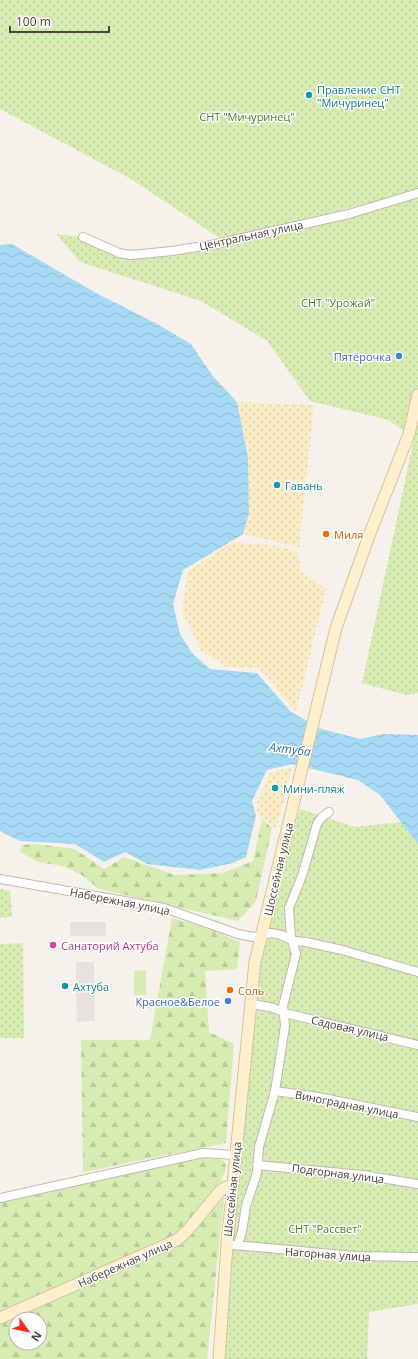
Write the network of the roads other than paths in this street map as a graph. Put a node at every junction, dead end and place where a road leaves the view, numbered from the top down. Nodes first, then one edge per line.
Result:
1 (418, 193) edge
2 (84, 237) dead end
3 (418, 395) edge
4 (328, 812) dead end
5 (0, 879) edge
6 (261, 936) junction
7 (292, 939) junction
8 (418, 972) edge
9 (250, 1004) junction
10 (282, 1011) junction
11 (418, 1045) edge
12 (275, 1091) junction
13 (418, 1117) edge
14 (236, 1155) junction
15 (257, 1165) junction
16 (418, 1184) edge
17 (232, 1187) junction
18 (0, 1198) edge
19 (232, 1244) junction
20 (418, 1257) edge
21 (0, 1318) edge
22 (219, 1359) edge

1 - 2 street, Центральная улица
3 - 6 street, Шоссейная улица
4 - 7 street
5 - 6 street, Набережная улица
6 - 7 street, Набережная улица
6 - 9 street, Шоссейная улица
7 - 8 street
7 - 10 street
9 - 10 street, Садовая улица
9 - 14 street, Шоссейная улица
10 - 11 street, Садовая улица
10 - 12 street
12 - 13 street, Виноградная улица
12 - 15 street
14 - 17 street, Шоссейная улица
14 - 18 street
15 - 16 street, Подгорная улица
15 - 19 street
17 - 19 street, Шоссейная улица
17 - 21 street, Набережная улица
19 - 20 street, Нагорная улица
19 - 22 street, Шоссейная улица

